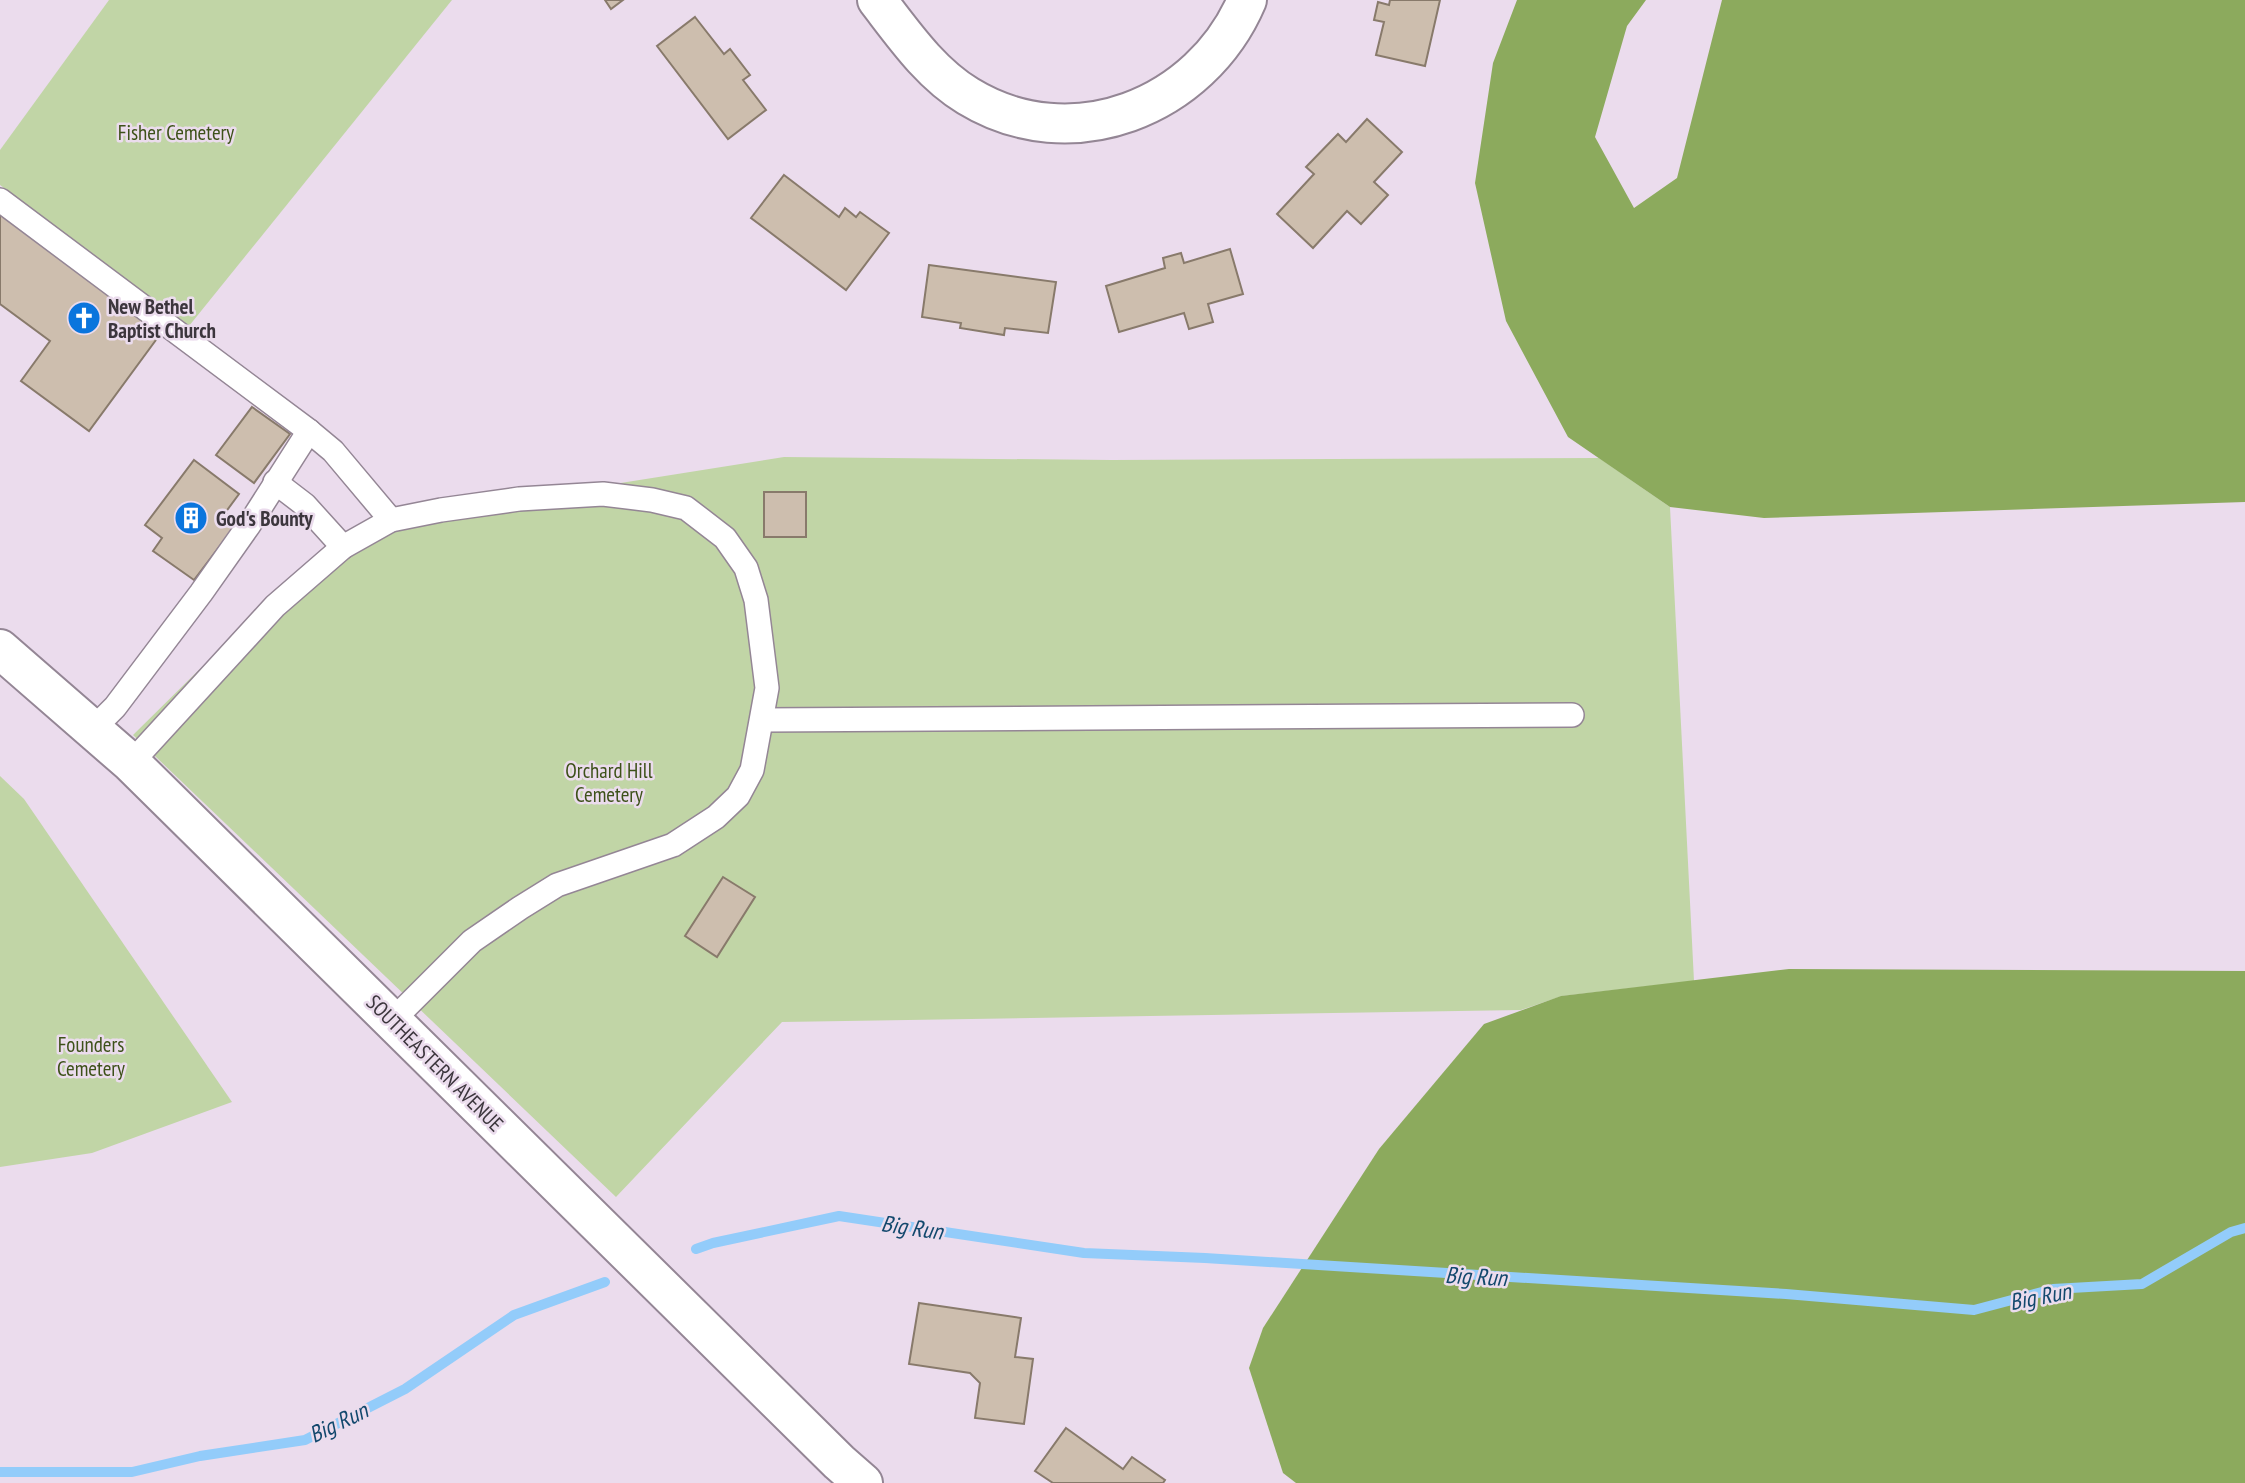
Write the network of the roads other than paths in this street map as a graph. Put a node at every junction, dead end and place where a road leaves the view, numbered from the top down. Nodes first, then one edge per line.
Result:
1 (877, 0) edge
2 (1247, 0) edge
3 (0, 200) edge
4 (309, 431) junction
5 (275, 482) junction
6 (391, 520) junction
7 (343, 547) junction
8 (0, 649) edge
9 (1572, 715) dead end
10 (763, 720) junction
11 (93, 729) junction
12 (131, 764) junction
13 (392, 1021) junction
14 (863, 1483) edge

1 - 2 street
3 - 4 lane
4 - 5 lane
4 - 6 lane
5 - 7 lane
5 - 11 lane
6 - 7 lane
6 - 10 lane
7 - 12 lane
8 - 11 street, SOUTHEASTERN AVENUE
9 - 10 lane
10 - 13 lane
11 - 12 street, SOUTHEASTERN AVENUE
12 - 13 street, SOUTHEASTERN AVENUE
13 - 14 street, SOUTHEASTERN AVENUE

